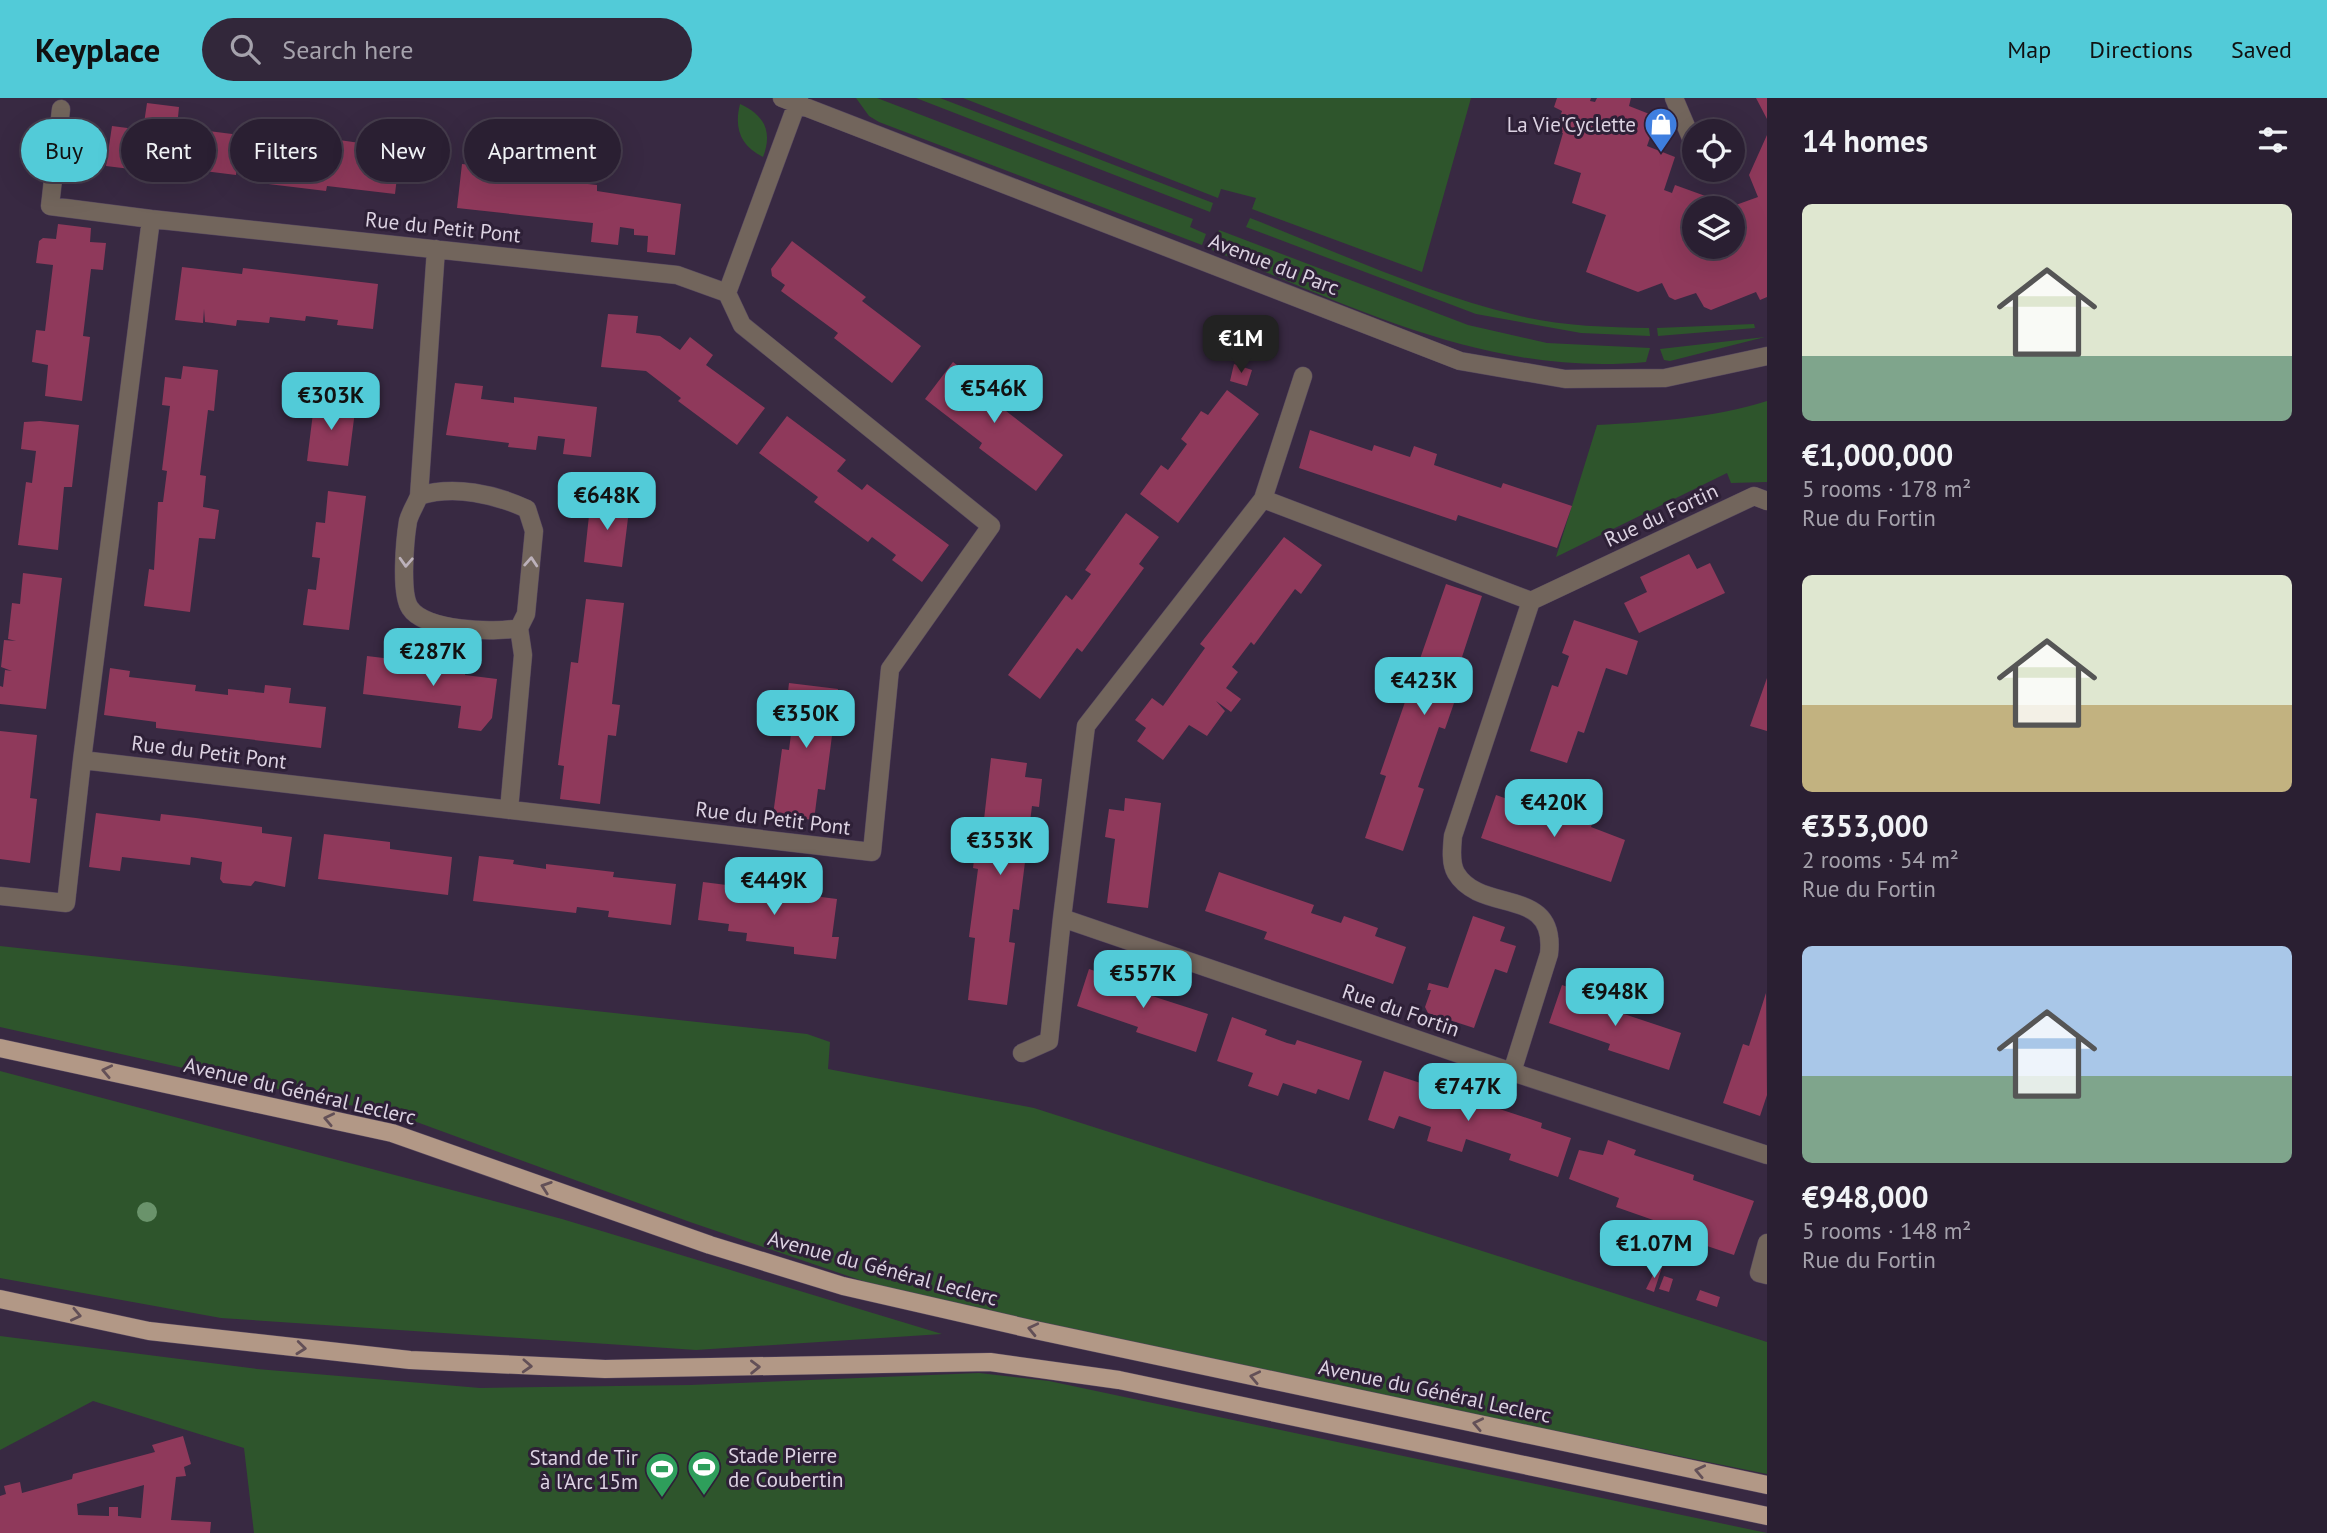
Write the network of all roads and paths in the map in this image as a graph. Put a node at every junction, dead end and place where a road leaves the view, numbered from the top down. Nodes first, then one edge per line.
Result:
1 (1674, 98) edge
2 (792, 100) edge
3 (61, 109) dead end
4 (1683, 119) edge
5 (151, 219) junction
6 (436, 249) junction
7 (727, 293) junction
8 (1767, 356) edge
9 (1303, 376) dead end
10 (419, 496) junction
11 (1263, 499) junction
12 (1767, 500) edge
13 (1531, 601) junction
14 (519, 628) junction
15 (82, 760) junction
16 (509, 810) junction
17 (0, 896) edge
18 (1062, 918) junction
19 (0, 1048) edge
20 (1022, 1053) dead end
21 (1512, 1072) junction
22 (1767, 1156) edge
23 (1767, 1244) edge
24 (1767, 1275) edge
25 (0, 1299) edge
26 (1767, 1485) edge
27 (1767, 1516) edge

1 - 4 street
2 - 7 street
2 - 8 street, Avenue du Parc
3 - 5 street, Rue du Petit Pont
5 - 6 street, Rue du Petit Pont
5 - 15 street
6 - 7 street, Rue du Petit Pont
6 - 10 street
7 - 16 street, Rue du Petit Pont
9 - 11 street
10 -> 14 street
14 -> 10 street
11 - 13 street
11 - 18 street
12 - 13 street, Rue du Fortin
13 - 21 street
14 - 16 street
15 - 16 street, Rue du Petit Pont
15 - 17 street
18 - 20 street
18 - 21 street, Rue du Fortin
26 -> 19 main road, Avenue du Général Leclerc
21 - 22 street, Rue du Fortin
23 - 24 street
25 -> 27 main road

